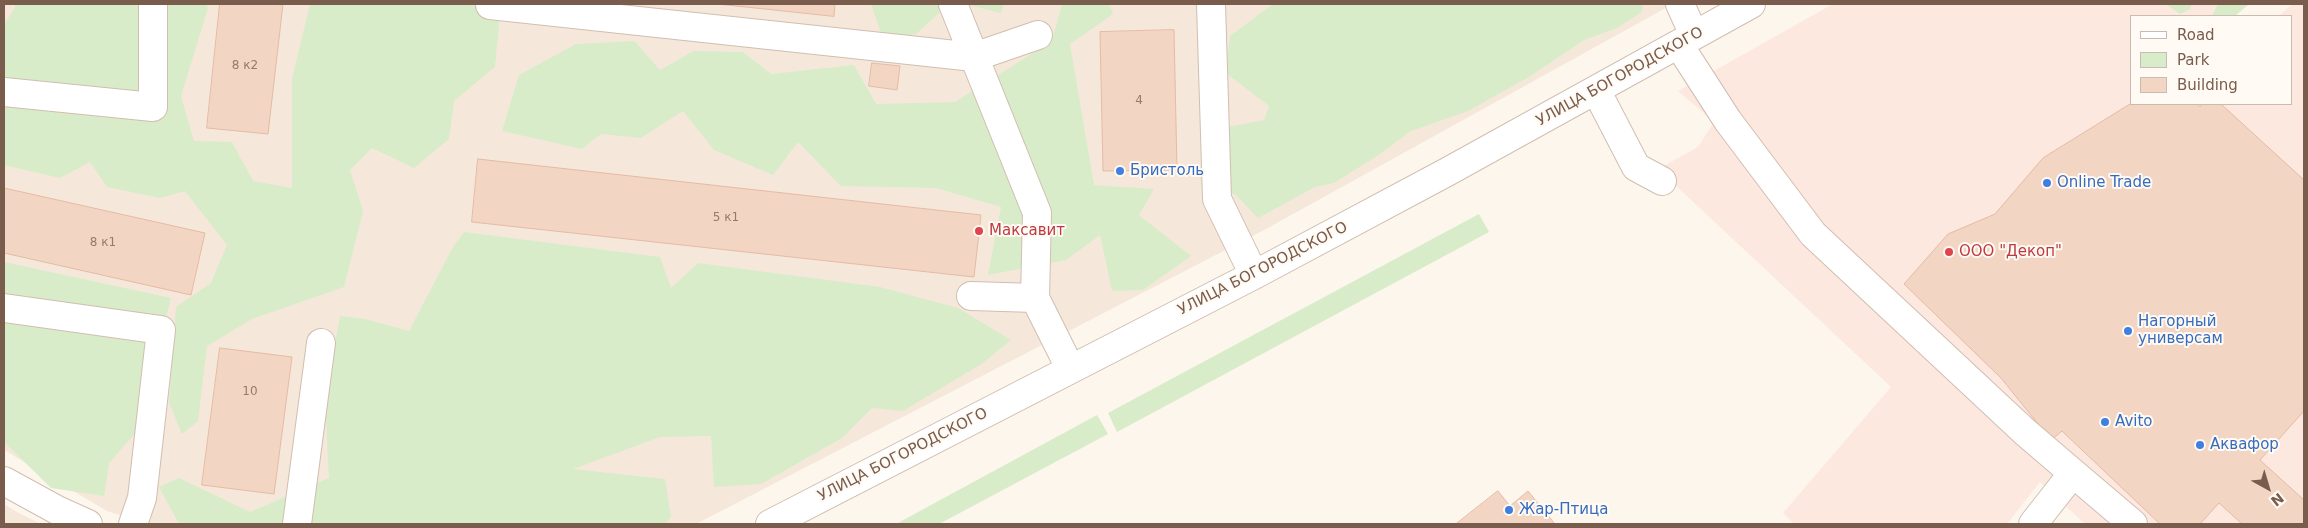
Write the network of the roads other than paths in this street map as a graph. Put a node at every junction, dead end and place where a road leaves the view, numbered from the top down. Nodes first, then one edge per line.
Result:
1 (153, 4) edge
2 (953, 4) edge
3 (1211, 4) edge
4 (1680, 4) edge
5 (1751, 4) edge
6 (490, 5) dead end
7 (1038, 35) dead end
8 (1686, 40) junction
9 (974, 57) junction
10 (1596, 90) junction
11 (4, 92) edge
12 (1662, 181) dead end
13 (1254, 275) junction
14 (971, 296) dead end
15 (1035, 298) junction
16 (4, 308) edge
17 (321, 343) dead end
18 (1070, 368) junction
19 (2074, 473) junction
20 (4, 481) edge
21 (88, 524) edge
22 (133, 524) edge
23 (297, 524) edge
24 (770, 524) edge
25 (2033, 524) edge
26 (2133, 524) edge

1 - 11 street
2 - 9 street
3 - 13 street
4 - 8 street
5 - 8 street, УЛИЦА БОГОРОДСКОГО
6 - 9 street
7 - 9 street
8 - 10 street, УЛИЦА БОГОРОДСКОГО
8 - 19 street
9 - 15 street
10 - 12 street
10 - 13 street, УЛИЦА БОГОРОДСКОГО
13 - 18 street, УЛИЦА БОГОРОДСКОГО
14 - 15 street
15 - 18 street
16 - 22 street
17 - 23 street
18 - 24 street, УЛИЦА БОГОРОДСКОГО
19 - 25 street
19 - 26 street
20 - 21 street

